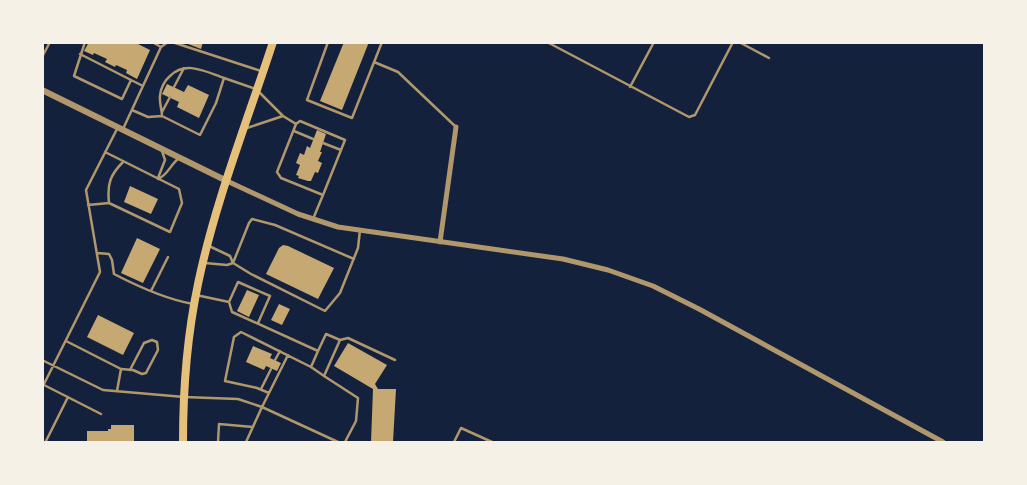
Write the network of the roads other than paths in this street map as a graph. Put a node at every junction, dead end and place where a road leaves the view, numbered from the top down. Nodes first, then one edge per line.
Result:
1 (50, 42) edge
2 (85, 42) edge
3 (152, 42) edge
4 (168, 42) edge
5 (172, 42) edge
6 (273, 42) edge
7 (328, 42) edge
8 (382, 42) edge
9 (547, 42) edge
10 (558, 42) edge
11 (654, 42) edge
12 (733, 42) edge
13 (739, 42) edge
14 (161, 47) junction
15 (556, 47) junction
16 (44, 53) edge
17 (80, 54) junction
18 (42, 57) edge
19 (769, 58) dead end
20 (374, 62) junction
21 (185, 67) junction
22 (264, 72) junction
23 (224, 78) junction
24 (131, 80) junction
25 (143, 86) junction
26 (174, 87) dead end
27 (630, 87) junction
28 (42, 90) edge
29 (258, 90) junction
30 (170, 97) dead end
31 (132, 110) junction
32 (162, 114) junction
33 (283, 116) junction
34 (296, 124) junction
35 (456, 127) joint
36 (120, 128) junction
37 (245, 129) junction
38 (293, 131) junction
39 (313, 139) dead end
40 (323, 143) dead end
41 (162, 149) junction
42 (341, 150) junction
43 (105, 152) junction
44 (180, 158) junction
45 (123, 162) junction
46 (158, 179) junction
47 (227, 181) junction
48 (323, 195) junction
49 (109, 203) junction
50 (88, 205) junction
51 (313, 219) junction
52 (360, 230) junction
53 (440, 242) junction
54 (208, 245) junction
55 (97, 253) junction
56 (168, 258) dead end
57 (354, 259) junction
58 (203, 263) junction
59 (233, 263) junction
60 (151, 292) junction
61 (196, 295) junction
62 (229, 302) junction
63 (194, 304) junction
64 (258, 323) junction
65 (340, 340) junction
66 (66, 341) junction
67 (280, 351) junction
68 (318, 351) junction
69 (288, 355) junction
70 (42, 360) edge
71 (275, 360) dead end
72 (395, 360) dead end
73 (54, 366) junction
74 (311, 367) junction
75 (121, 369) junction
76 (271, 369) dead end
77 (130, 370) junction
78 (324, 376) junction
79 (43, 387) edge
80 (261, 389) junction
81 (117, 392) junction
82 (269, 393) junction
83 (68, 397) junction
84 (184, 397) junction
85 (262, 407) junction
86 (100, 414) dead end
87 (253, 427) junction
88 (46, 442) edge
89 (183, 442) edge
90 (218, 442) edge
91 (246, 442) edge
92 (338, 442) edge
93 (345, 442) edge
94 (454, 442) edge
95 (492, 442) edge
96 (943, 442) edge

1 - 16 lane
2 - 17 lane
3 - 14 lane
4 - 14 lane
5 - 22 lane
6 - 22 main road
7 - 20 lane
8 - 20 lane
9 - 15 lane
10 - 15 lane
11 - 27 lane
12 - 27 lane
13 - 19 lane
14 - 25 lane
15 - 27 lane
16 - 18 lane
17 - 24 lane
17 - 24 lane
20 - 35 lane
21 - 23 lane
21 - 26 lane
21 - 32 lane
22 - 29 main road
23 - 29 lane
23 - 32 lane
24 - 25 lane
25 - 31 lane
28 - 36 street
29 - 33 lane
29 - 37 main road
30 - 32 lane
31 - 32 lane
31 - 36 lane
33 - 34 lane
33 - 37 lane
34 - 38 lane
34 - 42 lane
35 - 53 street
36 - 41 street
36 - 43 lane
37 - 47 main road
38 - 39 lane
38 - 48 lane
40 - 42 lane
41 - 44 street
41 - 46 lane
42 - 48 lane
43 - 45 lane
43 - 50 lane
44 - 46 lane
44 - 47 street
45 - 46 lane
45 - 49 lane
46 - 49 lane
47 - 51 street
47 - 54 main road
48 - 51 lane
49 - 50 lane
50 - 55 lane
51 - 52 street
52 - 53 street
52 - 57 lane
53 - 96 street
54 - 58 main road
54 - 59 lane
55 - 60 lane
55 - 66 lane
56 - 60 lane
57 - 59 lane
57 - 59 lane
58 - 59 lane
58 - 61 main road
60 - 63 lane
61 - 62 lane
61 - 63 main road
62 - 64 lane
62 - 64 lane
63 - 84 main road
64 - 68 lane
65 - 68 lane
65 - 72 lane
65 - 78 lane
66 - 73 lane
66 - 75 lane
67 - 69 lane
67 - 71 lane
67 - 80 lane
68 - 74 lane
69 - 74 lane
69 - 82 lane
70 - 73 lane
73 - 79 lane
73 - 81 lane
74 - 78 lane
75 - 77 lane
75 - 81 lane
76 - 80 lane
77 - 77 lane
78 - 93 lane
79 - 83 lane
80 - 82 lane
81 - 84 lane
82 - 85 lane
83 - 86 lane
83 - 88 lane
84 - 85 lane
84 - 89 main road
85 - 87 lane
85 - 92 lane
87 - 90 lane
87 - 91 lane
94 - 95 lane

